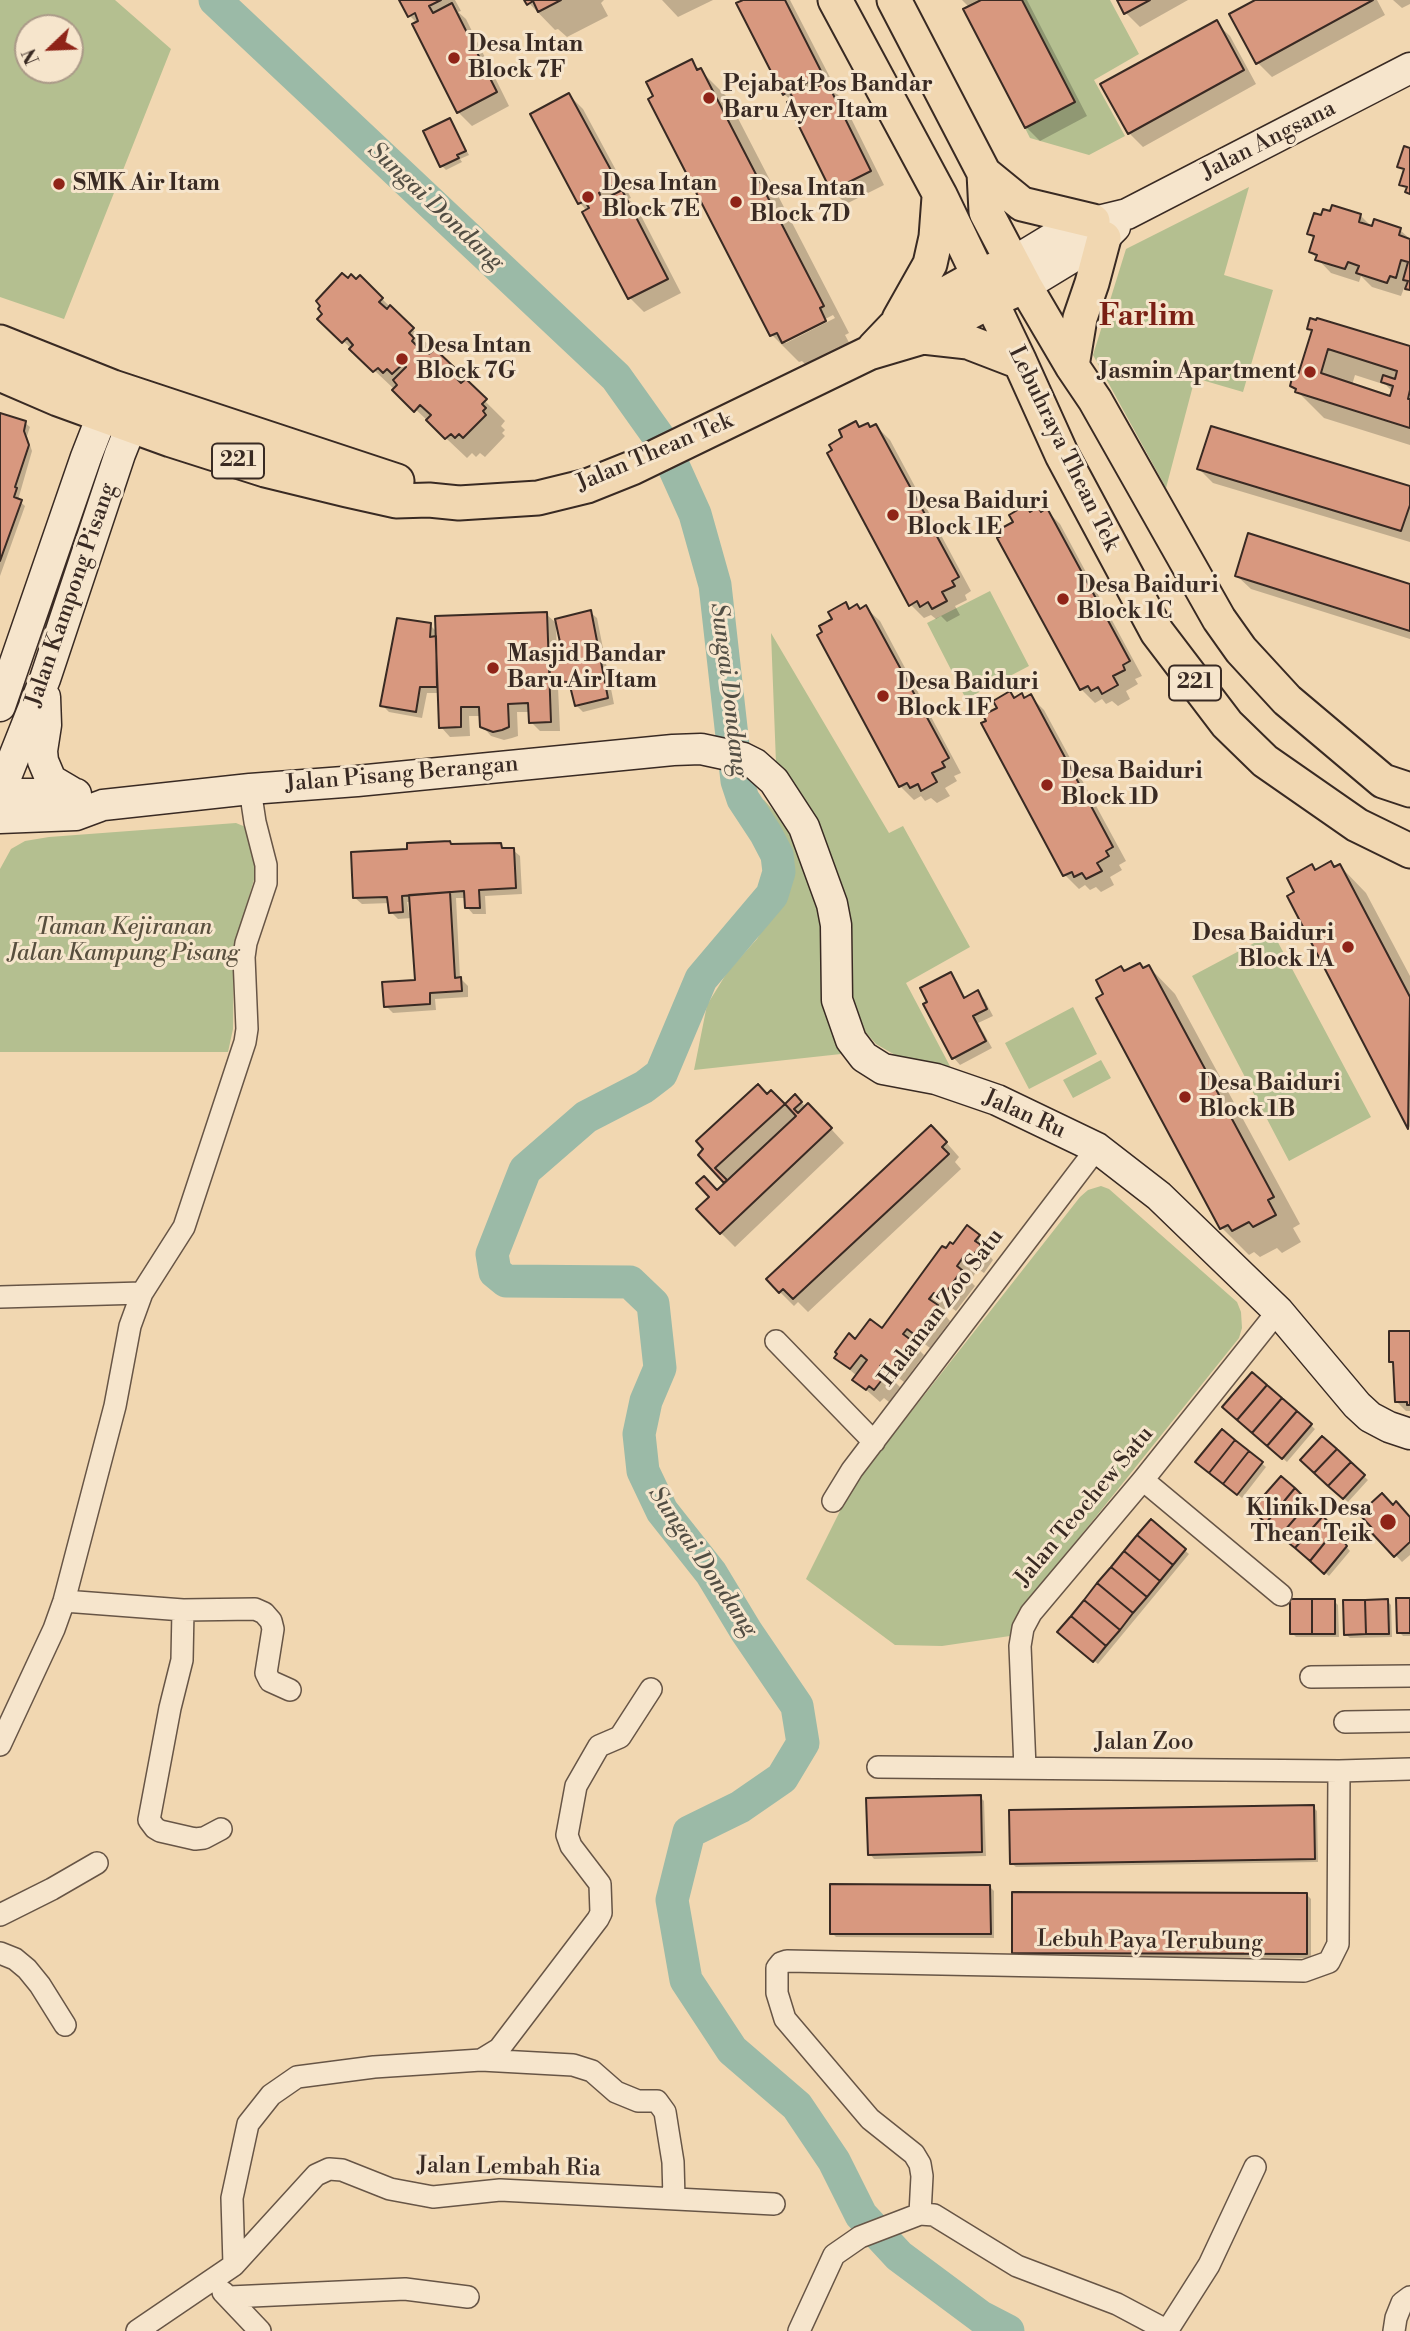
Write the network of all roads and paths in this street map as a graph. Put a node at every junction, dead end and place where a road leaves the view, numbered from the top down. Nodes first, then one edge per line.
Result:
1 (835, 0) edge
2 (894, 0) edge
3 (1410, 68) edge
4 (984, 173) junction
5 (940, 195) junction
6 (1098, 230) junction
7 (1019, 274) junction
8 (984, 288) junction
9 (909, 332) junction
10 (0, 342) edge
11 (1020, 362) junction
12 (1072, 366) junction
13 (0, 374) edge
14 (122, 406) junction
15 (45, 679) junction
16 (0, 706) edge
17 (743, 758) joint
18 (250, 789) junction
19 (1410, 790) edge
20 (0, 793) edge
21 (73, 793) junction
22 (103, 805) junction
23 (0, 818) edge
24 (1410, 850) edge
25 (1097, 1148) junction
26 (142, 1293) junction
27 (0, 1297) edge
28 (1278, 1311) junction
29 (776, 1341) dead end
30 (1410, 1434) edge
31 (873, 1442) junction
32 (1143, 1480) junction
33 (833, 1501) dead end
34 (1281, 1595) dead end
35 (64, 1601) junction
36 (183, 1610) junction
37 (1410, 1675) edge
38 (1311, 1677) dead end
39 (651, 1689) dead end
40 (290, 1690) dead end
41 (1410, 1721) edge
42 (1345, 1722) dead end
43 (0, 1745) edge
44 (878, 1767) dead end
45 (1025, 1768) junction
46 (1410, 1769) edge
47 (1339, 1771) junction
48 (221, 1829) dead end
49 (97, 1863) dead end
50 (0, 1915) edge
51 (0, 1953) edge
52 (65, 2025) dead end
53 (481, 2060) junction
54 (1255, 2167) dead end
55 (674, 2199) junction
56 (774, 2204) dead end
57 (920, 2214) junction
58 (234, 2265) junction
59 (211, 2282) junction
60 (230, 2297) junction
61 (468, 2297) dead end
62 (1410, 2297) edge
63 (137, 2331) edge
64 (260, 2331) edge
65 (799, 2331) edge
66 (1168, 2331) edge
67 (1394, 2331) edge

1 - 5 main road, Lebuhraya Thean Tek
2 - 4 main road, Lebuhraya Thean Tek
3 - 6 street, Jalan Angsana
4 - 6 main road
4 - 7 main road, Lebuhraya Thean Tek
5 - 8 main road, Lebuhraya Thean Tek
5 - 9 main road
6 - 7 street, Jalan Angsana
6 - 12 main road
7 - 8 main road, Jalan Thean Tek
7 - 12 main road, Lebuhraya Thean Tek / 221
8 - 9 main road, Jalan Thean Tek / 221
8 - 11 main road, Lebuhraya Thean Tek / 221
9 - 11 main road
9 - 14 main road, Jalan Thean Tek / 221
10 - 14 main road, Jalan Thean Tek / 221
11 - 24 main road, Lebuhraya Thean Tek / 221
12 - 19 main road, Lebuhraya Thean Tek / 221
13 - 14 main road, Jalan Thean Tek / 221
14 - 15 street, Jalan Kampong Pisang
14 - 16 street, Jalan Kampong Pisang
15 - 20 street, Jalan Kampong Pisang
15 - 21 street
17 - 18 street, Jalan Pisang Berangan
17 - 25 street, Jalan Ru
18 - 22 street, Jalan Pisang Berangan
18 - 26 street
20 - 21 street, Jalan Pisang Berangan
21 - 22 street, Jalan Pisang Berangan
22 - 23 street, Jalan Pisang Berangan
25 - 28 street, Jalan Ru
25 - 31 street, Halaman Zoo Satu
26 - 27 street
26 - 35 street
28 - 30 street, Jalan Ru
28 - 32 street, Jalan Teochew Satu
29 - 31 street
31 - 33 street, Halaman Zoo Satu
32 - 34 street
32 - 45 street, Jalan Teochew Satu
35 - 36 street
35 - 43 street
36 - 40 street
36 - 48 street
37 - 38 street
39 - 53 street
41 - 42 street
44 - 45 street, Jalan Zoo
45 - 47 street, Jalan Zoo
46 - 47 street, Jalan Zoo
47 - 57 street, Lebuh Paya Terubung
49 - 50 street
51 - 52 street
53 - 55 street
53 - 58 street
54 - 66 street
55 - 56 street, Jalan Lembah Ria
55 - 58 street, Jalan Lembah Ria
57 - 65 street
57 - 66 street
58 - 59 street, Jalan Lembah Ria
59 - 60 street
59 - 63 street, Jalan Lembah Ria
60 - 61 street
60 - 64 street
62 - 67 street

